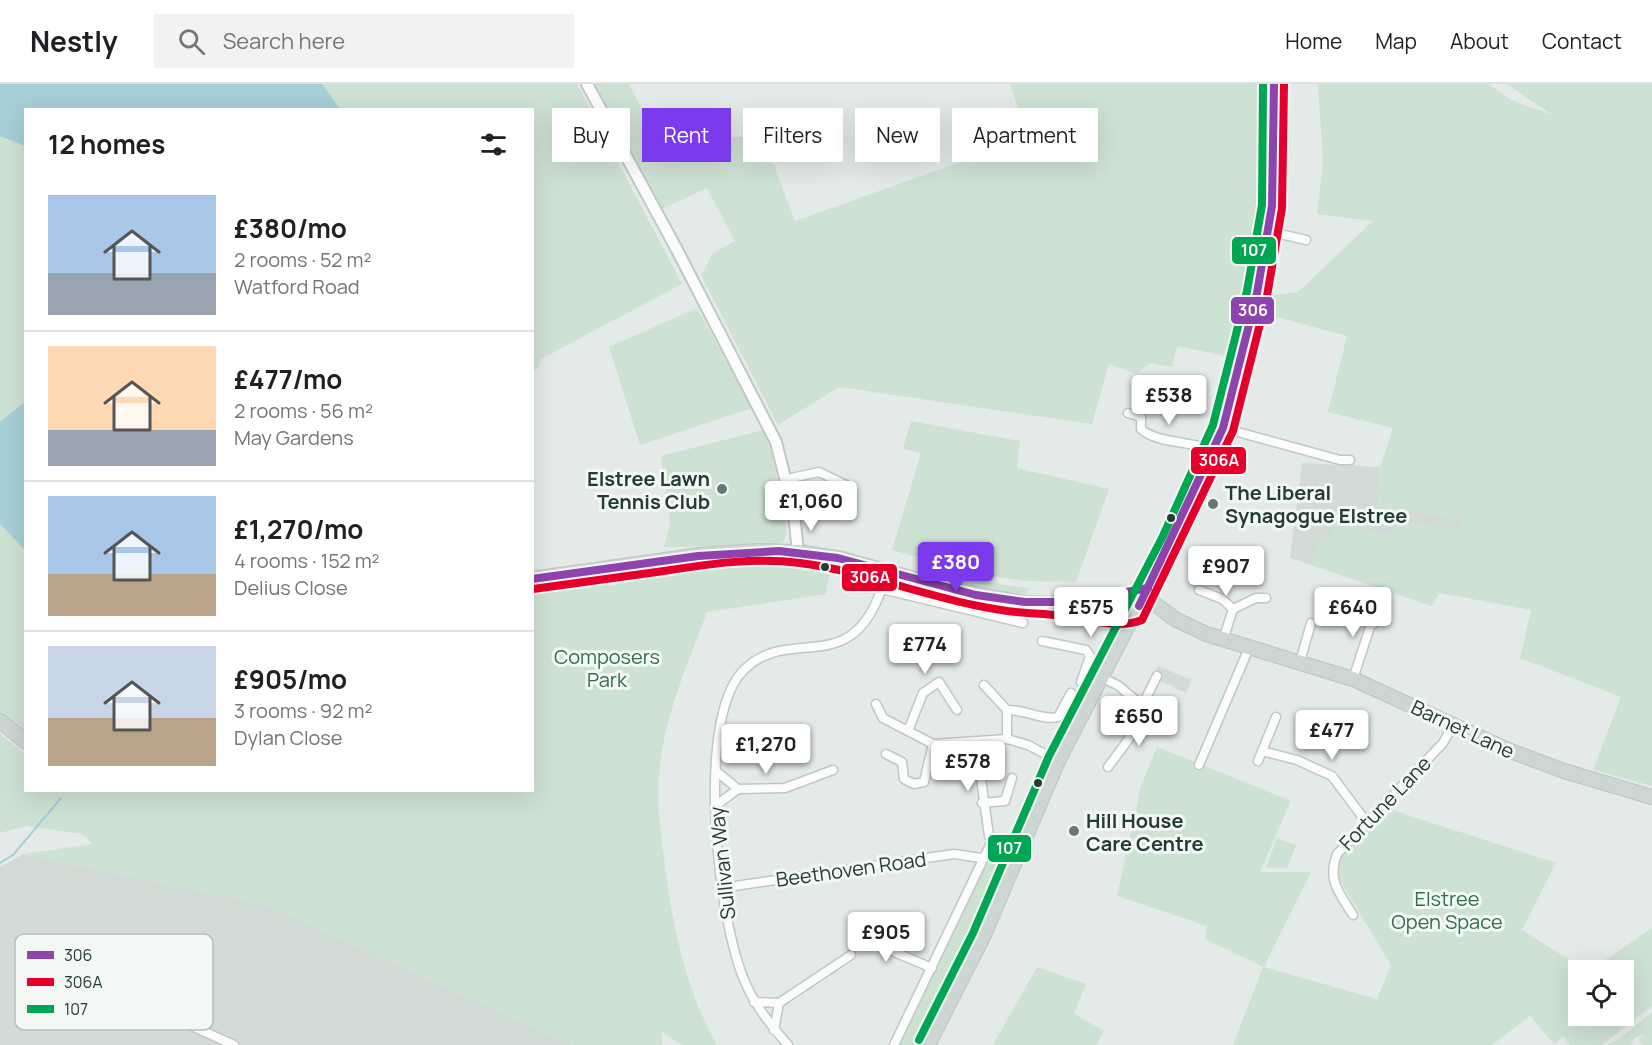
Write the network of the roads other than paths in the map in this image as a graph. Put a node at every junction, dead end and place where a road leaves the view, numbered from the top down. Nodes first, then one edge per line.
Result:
1 (587, 84) edge
2 (1274, 84) edge
3 (1267, 231) junction
4 (1306, 240) dead end
5 (1128, 413) dead end
6 (1223, 428) junction
7 (1215, 450) junction
8 (1350, 460) dead end
9 (786, 479) junction
10 (850, 487) dead end
11 (798, 552) junction
12 (534, 579) edge
13 (1199, 590) dead end
14 (1266, 598) dead end
15 (1142, 600) junction
16 (1068, 604) junction
17 (1380, 607) dead end
18 (1233, 609) junction
19 (1107, 612) junction
20 (1023, 623) dead end
21 (1311, 623) dead end
22 (1123, 637) junction
23 (1223, 640) junction
24 (1042, 641) dead end
25 (1250, 648) junction
26 (1300, 662) junction
27 (1157, 676) dead end
28 (1101, 677) junction
29 (1353, 679) junction
30 (984, 685) dead end
31 (1093, 690) junction
32 (1071, 693) dead end
33 (876, 704) dead end
34 (1143, 709) junction
35 (957, 710) dead end
36 (1007, 710) junction
37 (1276, 717) dead end
38 (0, 721) edge
39 (1452, 727) junction
40 (908, 731) junction
41 (1007, 739) junction
42 (24, 740) edge
43 (976, 743) junction
44 (933, 744) junction
45 (1262, 751) junction
46 (886, 754) dead end
47 (1058, 761) junction
48 (1258, 761) dead end
49 (1199, 765) dead end
50 (1108, 767) dead end
51 (833, 770) dead end
52 (716, 771) junction
53 (1012, 778) dead end
54 (738, 789) junction
55 (1652, 796) edge
56 (982, 803) junction
57 (715, 806) junction
58 (1367, 823) junction
59 (989, 836) dead end
60 (1020, 846) junction
61 (981, 858) junction
62 (721, 888) junction
63 (1353, 915) dead end
64 (880, 925) dead end
65 (851, 955) dead end
66 (932, 968) junction
67 (754, 1002) junction
68 (779, 1003) junction
69 (201, 1030) edge
70 (774, 1030) junction
71 (234, 1045) edge
72 (789, 1045) edge
73 (894, 1045) edge
74 (928, 1045) edge

1 - 9 street
2 - 3 main road
3 - 4 street
3 - 6 main road
5 - 7 street
6 - 7 main road
6 - 8 street
7 - 15 main road
9 - 10 street
9 - 11 street
11 - 12 main road
11 - 16 main road
13 - 18 street
14 - 18 street
15 - 16 main road
15 - 19 main road
15 - 22 main road
15 - 23 main road, Barnet Lane
16 - 19 main road
17 - 29 street
18 - 23 street
19 - 22 main road
20 - 52 street, Sullivan Way
21 - 26 street
22 - 28 main road
23 - 25 main road, Barnet Lane
24 - 31 street
25 - 26 main road, Barnet Lane
25 - 49 street
26 - 29 main road, Barnet Lane
27 - 34 street
28 - 31 main road
28 - 34 street
29 - 39 main road, Barnet Lane
30 - 36 street
31 - 47 main road
32 - 36 street
33 - 40 street
34 - 50 street
35 - 40 street
36 - 41 street
37 - 45 street
38 - 42 main road
39 - 55 main road, Barnet Lane
39 - 58 street, Fortune Lane
40 - 44 street
41 - 43 street
41 - 47 street
43 - 44 street
43 - 56 street
44 - 46 street
45 - 48 street
45 - 58 street
47 - 60 main road
51 - 54 street
52 - 54 street
52 - 57 street, Sullivan Way
53 - 56 street
54 - 57 street
56 - 59 street
57 - 62 street, Sullivan Way
58 - 63 street, Fortune Lane
60 - 61 street
60 - 74 main road
61 - 62 street, Beethoven Road
61 - 66 street
62 - 67 street, Sullivan Way
64 - 66 street
65 - 68 street
66 - 73 street
67 - 68 street
67 - 70 street, Sullivan Way
68 - 70 street
69 - 71 street
70 - 72 street, Sullivan Way

